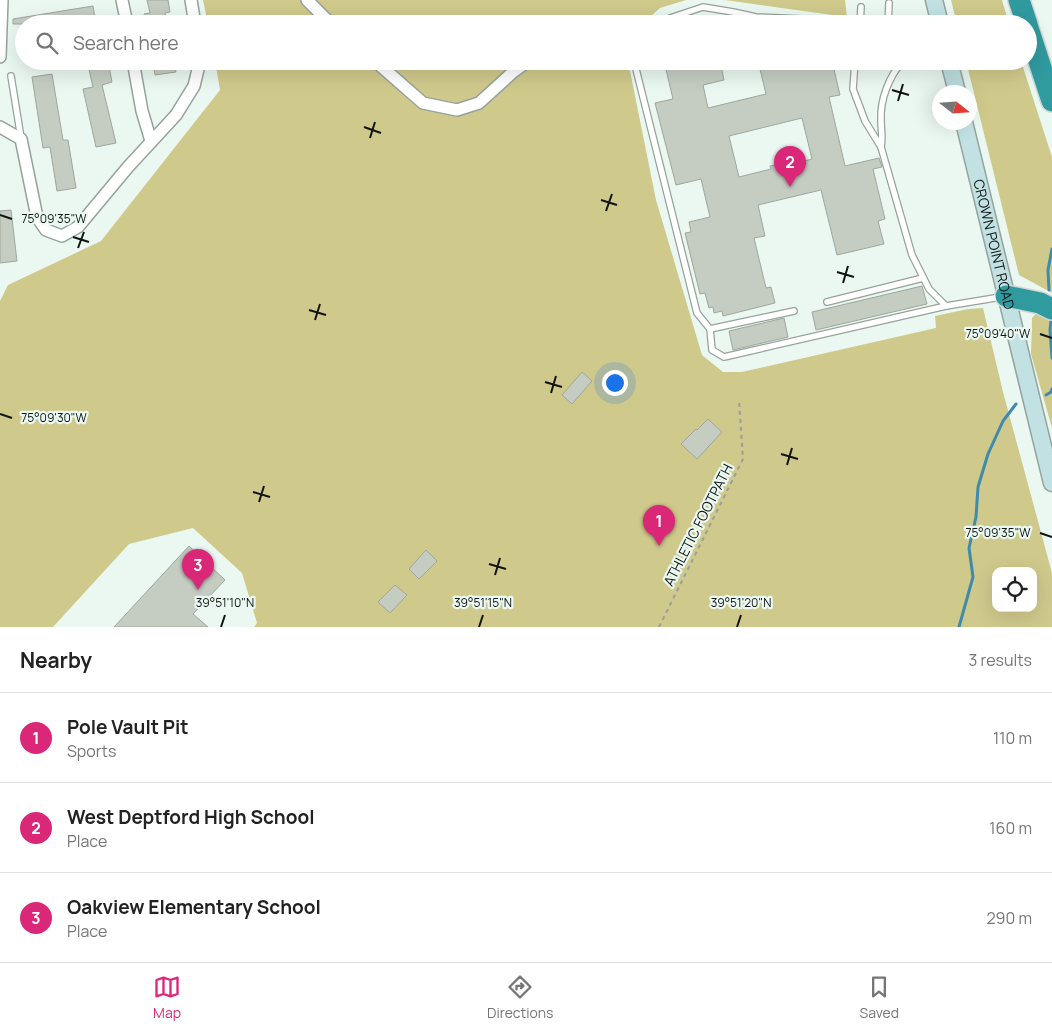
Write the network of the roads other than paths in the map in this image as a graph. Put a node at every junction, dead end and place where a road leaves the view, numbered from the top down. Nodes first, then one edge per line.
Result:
1 (2, 0) edge
2 (122, 0) edge
3 (191, 0) edge
4 (307, 0) edge
5 (934, 0) edge
6 (1019, 0) edge
7 (889, 2) dead end
8 (861, 7) dead end
9 (125, 15) edge
10 (194, 15) edge
11 (322, 15) edge
12 (680, 15) edge
13 (747, 15) edge
14 (861, 15) edge
15 (888, 15) edge
16 (938, 15) edge
17 (1024, 15) edge
18 (1, 38) edge
19 (1037, 55) edge
20 (0, 57) edge
21 (135, 70) edge
22 (198, 70) edge
23 (385, 70) edge
24 (516, 70) edge
25 (636, 70) edge
26 (854, 70) edge
27 (896, 70) edge
28 (951, 70) edge
29 (11, 76) dead end
30 (955, 85) edge
31 (1052, 101) edge
32 (0, 127) edge
33 (966, 130) edge
34 (21, 139) junction
35 (152, 141) junction
36 (881, 147) junction
37 (923, 278) junction
38 (1006, 296) junction
39 (827, 302) dead end
40 (946, 306) junction
41 (1052, 309) edge
42 (794, 311) dead end
43 (710, 329) junction
44 (1052, 483) edge

1 - 18 street
2 - 9 street
3 - 10 street
4 - 11 street
5 - 16 main road
6 - 17 highway
7 - 15 lane
8 - 14 lane
12 - 13 lane
18 - 20 street
19 - 31 highway
21 - 35 street
22 - 35 street
23 - 24 street
25 - 43 lane
26 - 36 lane
27 - 36 lane
28 - 30 main road
29 - 34 lane
32 - 34 street
33 - 38 main road, CROWN POINT ROAD
34 - 35 street
36 - 37 lane
37 - 39 lane
37 - 40 lane
38 - 40 lane
38 - 41 highway
38 - 44 main road, CROWN POINT ROAD
40 - 43 lane
42 - 43 lane

